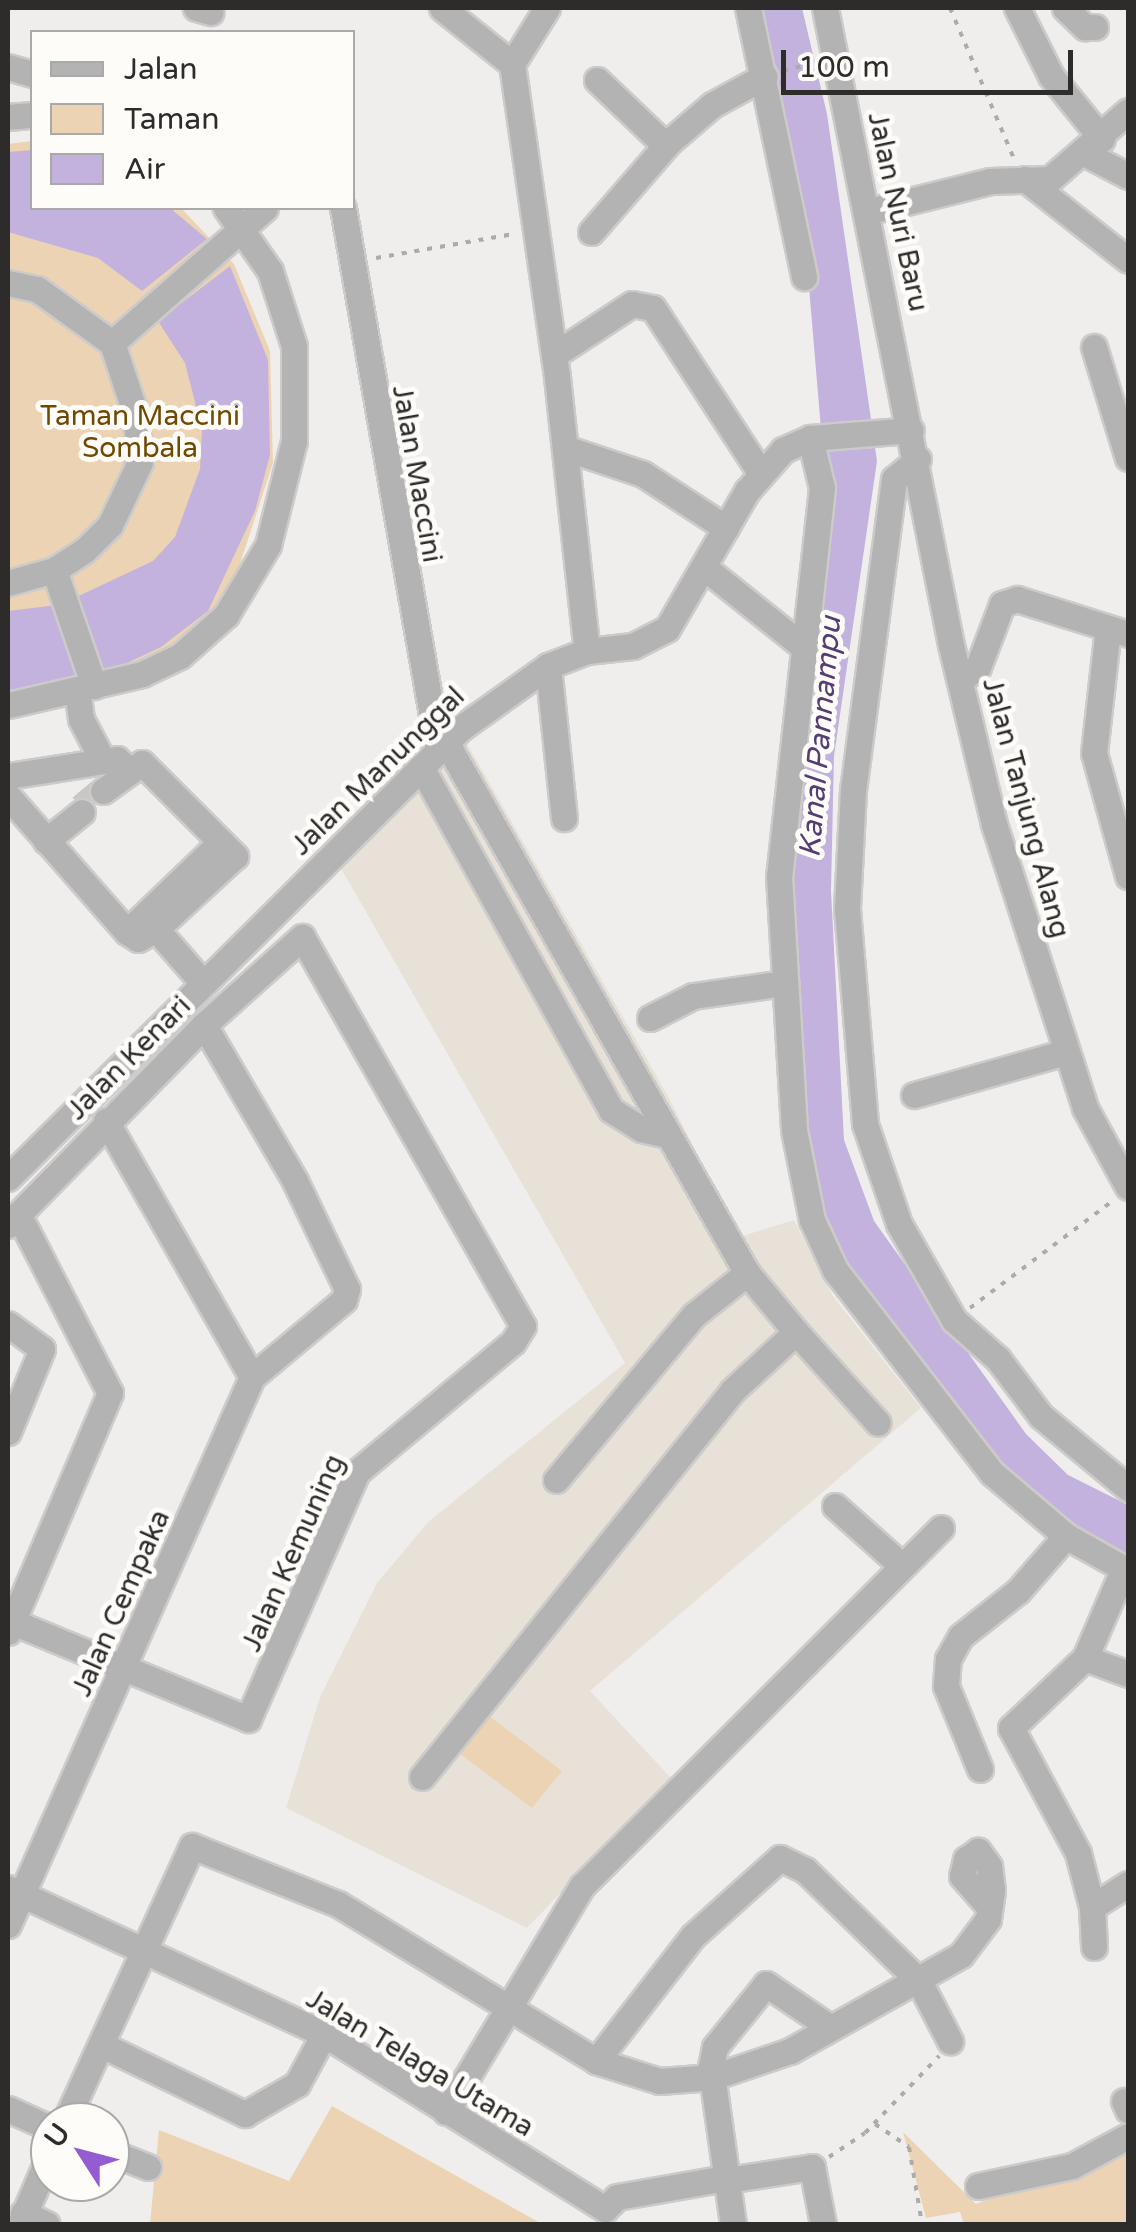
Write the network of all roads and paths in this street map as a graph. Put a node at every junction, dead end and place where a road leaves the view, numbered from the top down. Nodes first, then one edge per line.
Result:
1 (442, 8) edge
2 (547, 8) edge
3 (748, 8) edge
4 (825, 8) edge
5 (950, 8) edge
6 (1017, 8) edge
7 (1065, 8) edge
8 (1095, 27) dead end
9 (825, 60) junction
10 (512, 64) junction
11 (764, 78) junction
12 (597, 80) dead end
13 (1128, 111) edge
14 (666, 146) junction
15 (1093, 146) junction
16 (1128, 176) edge
17 (1025, 179) junction
18 (343, 210) edge
19 (870, 211) junction
20 (233, 216) edge
21 (535, 232) junction
22 (591, 232) dead end
23 (1128, 260) edge
24 (352, 263) junction
25 (804, 277) dead end
26 (8, 283) edge
27 (112, 343) junction
28 (1094, 347) dead end
29 (554, 356) junction
30 (911, 430) junction
31 (813, 437) junction
32 (566, 448) junction
33 (1128, 458) edge
34 (918, 459) junction
35 (760, 472) junction
36 (726, 528) junction
37 (705, 568) junction
38 (56, 578) junction
39 (8, 582) edge
40 (1118, 631) edge
41 (805, 648) junction
42 (586, 651) junction
43 (548, 666) junction
44 (960, 680) junction
45 (87, 685) junction
46 (8, 705) edge
47 (435, 753) junction
48 (115, 765) junction
49 (64, 766) junction
50 (8, 776) edge
51 (8, 796) edge
52 (476, 796) junction
53 (89, 797) junction
54 (442, 807) junction
55 (564, 818) dead end
56 (46, 842) junction
57 (1128, 876) edge
58 (187, 888) junction
59 (156, 929) junction
60 (127, 932) junction
61 (202, 982) junction
62 (783, 983) junction
63 (650, 1018) dead end
64 (204, 1025) junction
65 (1066, 1052) junction
66 (914, 1095) dead end
67 (106, 1121) junction
68 (667, 1135) junction
69 (9, 1173) edge
70 (1126, 1190) edge
71 (13, 1219) edge
72 (747, 1273) junction
73 (954, 1320) junction
74 (8, 1324) edge
75 (796, 1332) junction
76 (513, 1342) joint
77 (252, 1377) junction
78 (878, 1423) dead end
79 (8, 1432) edge
80 (556, 1480) dead end
81 (1128, 1488) edge
82 (835, 1506) dead end
83 (941, 1528) dead end
84 (1066, 1536) junction
85 (901, 1565) junction
86 (1126, 1570) edge
87 (9, 1625) edge
88 (1085, 1658) junction
89 (124, 1671) junction
90 (1128, 1674) edge
91 (980, 1769) dead end
92 (422, 1777) dead end
93 (1128, 1884) edge
94 (14, 1892) edge
95 (989, 1907) dead end
96 (1092, 1907) junction
97 (8, 1925) edge
98 (1094, 1947) dead end
99 (144, 1954) junction
100 (919, 1981) junction
101 (506, 2004) junction
102 (831, 2028) junction
103 (324, 2034) junction
104 (950, 2041) joint
105 (102, 2045) junction
106 (596, 2061) junction
107 (714, 2078) junction
108 (75, 2102) edge
109 (446, 2112) junction
110 (874, 2124) junction
111 (1128, 2136) edge
112 (130, 2160) edge
113 (148, 2167) dead end
114 (812, 2167) junction
115 (727, 2179) junction
116 (978, 2186) dead end
117 (606, 2217) edge
118 (22, 2219) edge
119 (48, 2224) edge
120 (733, 2224) edge
121 (823, 2224) edge
122 (922, 2224) edge

1 - 10 street
2 - 10 street
3 - 11 street
4 - 9 street, Jalan Nuri Baru
5 - 17 path
6 - 15 street
7 - 8 street
9 - 11 path
9 - 19 street, Jalan Nuri Baru
10 - 21 street
11 - 14 street
11 - 25 street
12 - 14 street
13 - 15 street
14 - 22 street
15 - 16 street
15 - 17 street
17 - 19 street
17 - 23 street
18 - 24 street, Jalan Maccini
19 - 30 street, Jalan Nuri Baru
20 - 27 street
20 - 45 street
21 - 24 path
21 - 29 street
24 - 47 street, Jalan Maccini
26 - 27 street
27 - 38 street
28 - 33 street
29 - 32 street
29 - 35 street
30 - 31 street
30 - 34 street, Jalan Tanjung Alang
31 - 35 street, Jalan Manunggal
31 - 41 street
32 - 36 street
32 - 42 street
34 - 44 street, Jalan Tanjung Alang
34 - 73 street
35 - 36 street, Jalan Manunggal
36 - 37 street, Jalan Manunggal
37 - 41 street
37 - 42 street, Jalan Manunggal
38 - 39 street
38 - 45 street
40 - 44 street
40 - 57 street
41 - 62 street
42 - 43 street, Jalan Manunggal
43 - 47 street, Jalan Manunggal
43 - 55 street
44 - 65 street, Jalan Tanjung Alang
45 - 46 street
45 - 48 street
47 - 52 street
47 - 54 street
47 - 61 street, Jalan Manunggal
48 - 49 street
48 - 53 street
48 - 58 street
49 - 50 street
49 - 53 street
51 - 56 street
52 - 54 street
52 - 68 street
53 - 56 street
54 - 68 street
56 - 60 street
58 - 59 street
58 - 60 street
59 - 60 street
59 - 61 street
61 - 69 street, Jalan Manunggal
62 - 63 street
62 - 84 street
64 - 67 street, Jalan Kenari
64 - 76 street, Jalan Kenari
64 - 77 street
65 - 66 street
65 - 70 street, Jalan Tanjung Alang
67 - 71 street, Jalan Kenari
67 - 77 street
68 - 72 street
70 - 73 path
71 - 87 street
72 - 75 street
72 - 80 street
73 - 81 street
74 - 79 street
75 - 78 street
75 - 92 street
76 - 89 street, Jalan Kemuning
77 - 89 street, Jalan Cempaka
82 - 85 street
83 - 85 street
84 - 86 street
84 - 91 street
85 - 101 street
86 - 88 street
87 - 89 street
88 - 90 street
88 - 96 street
89 - 94 street, Jalan Cempaka
93 - 96 street
94 - 97 street, Jalan Cempaka
94 - 99 street, Jalan Telaga Utama
95 - 100 street
96 - 98 street
99 - 101 street
99 - 103 street, Jalan Telaga Utama
99 - 105 street
100 - 102 street
100 - 104 street
100 - 106 street
101 - 106 street
101 - 109 street
102 - 107 street
102 - 107 street
103 - 105 street
103 - 109 street, Jalan Telaga Utama
104 - 110 path
105 - 108 street
106 - 107 street
107 - 115 street
109 - 117 street, Jalan Telaga Utama
110 - 114 path
110 - 122 path
111 - 116 street
112 - 113 street
114 - 115 street
114 - 121 street
115 - 117 street
115 - 120 street
118 - 119 street

